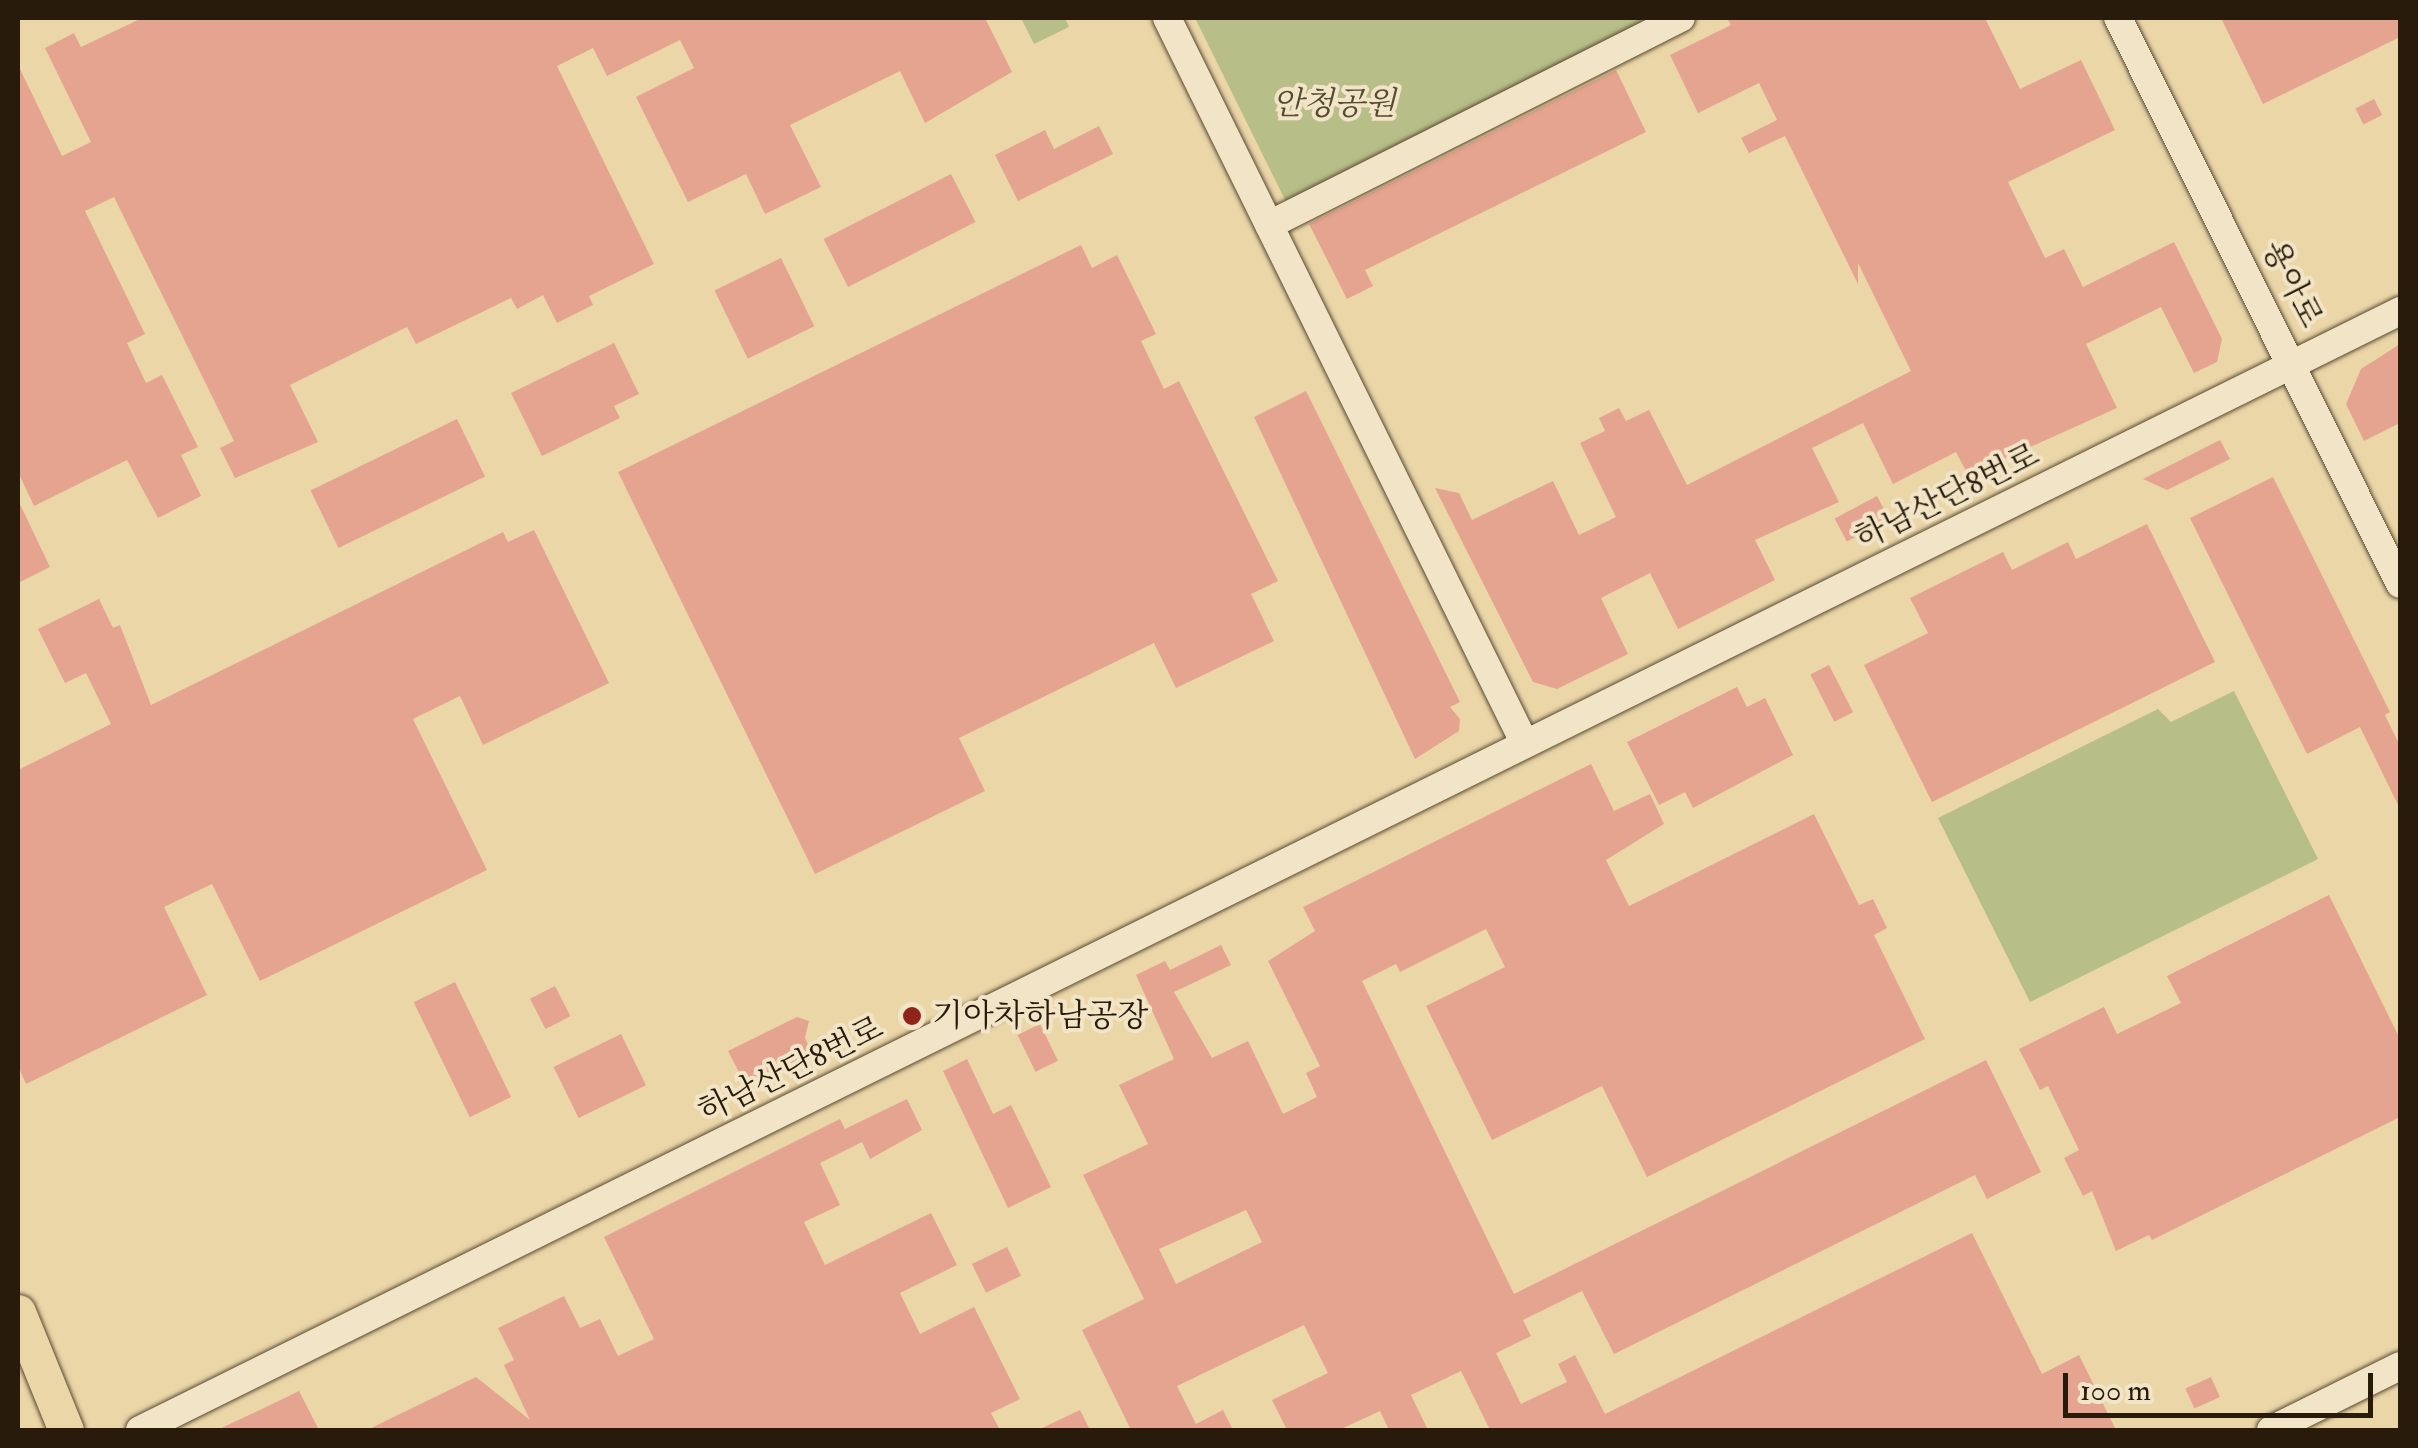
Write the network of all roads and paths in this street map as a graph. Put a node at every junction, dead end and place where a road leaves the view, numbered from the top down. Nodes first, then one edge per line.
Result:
1 (1167, 18) edge
2 (1681, 18) edge
3 (2118, 18) edge
4 (1269, 224) junction
5 (2400, 312) edge
6 (2293, 365) junction
7 (2400, 584) edge
8 (1525, 744) junction
9 (18, 1312) edge
10 (2400, 1366) edge
11 (66, 1430) edge
12 (140, 1430) edge
13 (2271, 1430) edge

1 - 4 street
2 - 4 street
3 - 6 street, 용아로
4 - 8 street
5 - 6 street, 하남산단8번로
6 - 7 street, 용아로
6 - 8 street, 하남산단8번로
8 - 12 street, 하남산단8번로
9 - 11 main road
10 - 13 street

